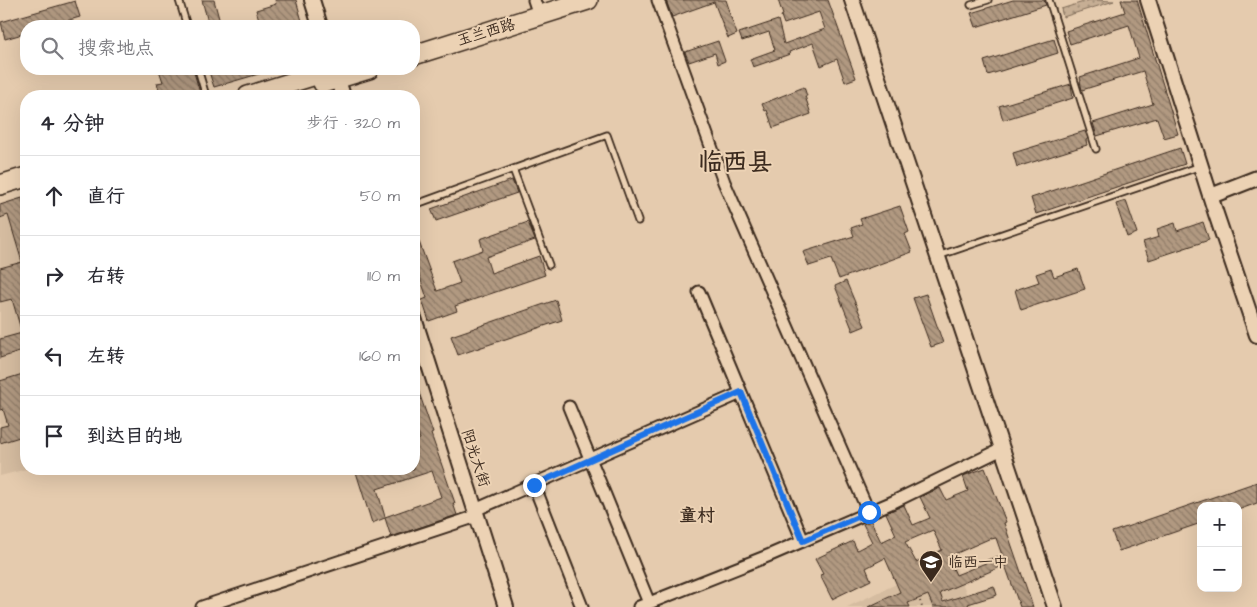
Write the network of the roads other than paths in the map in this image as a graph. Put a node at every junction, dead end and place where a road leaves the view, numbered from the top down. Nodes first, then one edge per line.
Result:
1 (180, 0) edge
2 (312, 0) edge
3 (554, 0) edge
4 (588, 0) edge
5 (658, 0) edge
6 (852, 0) edge
7 (988, 0) edge
8 (1049, 0) edge
9 (1148, 0) edge
10 (535, 3) edge
11 (971, 5) dead end
12 (185, 20) edge
13 (318, 20) edge
14 (420, 42) edge
15 (420, 53) edge
16 (200, 75) edge
17 (337, 76) edge
18 (204, 90) edge
19 (275, 90) edge
20 (298, 90) edge
21 (1096, 150) dead end
22 (1201, 166) junction
23 (20, 168) edge
24 (513, 169) junction
25 (0, 174) edge
26 (1257, 178) edge
27 (20, 179) edge
28 (0, 185) edge
29 (1211, 196) junction
30 (420, 203) edge
31 (638, 221) dead end
32 (938, 256) junction
33 (549, 265) dead end
34 (699, 292) dead end
35 (1257, 335) edge
36 (420, 348) edge
37 (741, 392) junction
38 (569, 406) dead end
39 (1002, 449) junction
40 (590, 460) junction
41 (534, 485) junction
42 (869, 512) junction
43 (476, 513) junction
44 (803, 541) junction
45 (644, 605) edge
46 (202, 607) edge
47 (506, 607) edge
48 (582, 607) edge
49 (1055, 607) edge

1 - 12 lane
2 - 13 street
3 - 10 highway, 玉兰西路
4 - 15 highway, 玉兰西路
5 - 42 street
6 - 32 street
7 - 11 lane
8 - 21 lane
9 - 22 street
10 - 14 highway, 玉兰西路
16 - 18 lane
17 - 19 highway
17 - 20 highway
22 - 29 street
22 - 32 lane
23 - 25 highway
24 - 30 lane
24 - 31 lane
24 - 33 lane
26 - 29 street
27 - 28 highway
29 - 35 street
32 - 39 street
34 - 37 street
36 - 43 street, 阳光大街
37 - 40 street
37 - 44 street
38 - 40 street
39 - 42 street
39 - 49 street
40 - 41 street
40 - 45 street
41 - 43 street
41 - 48 street
42 - 44 street
43 - 46 street
43 - 47 street, 阳光大街
44 - 45 street

